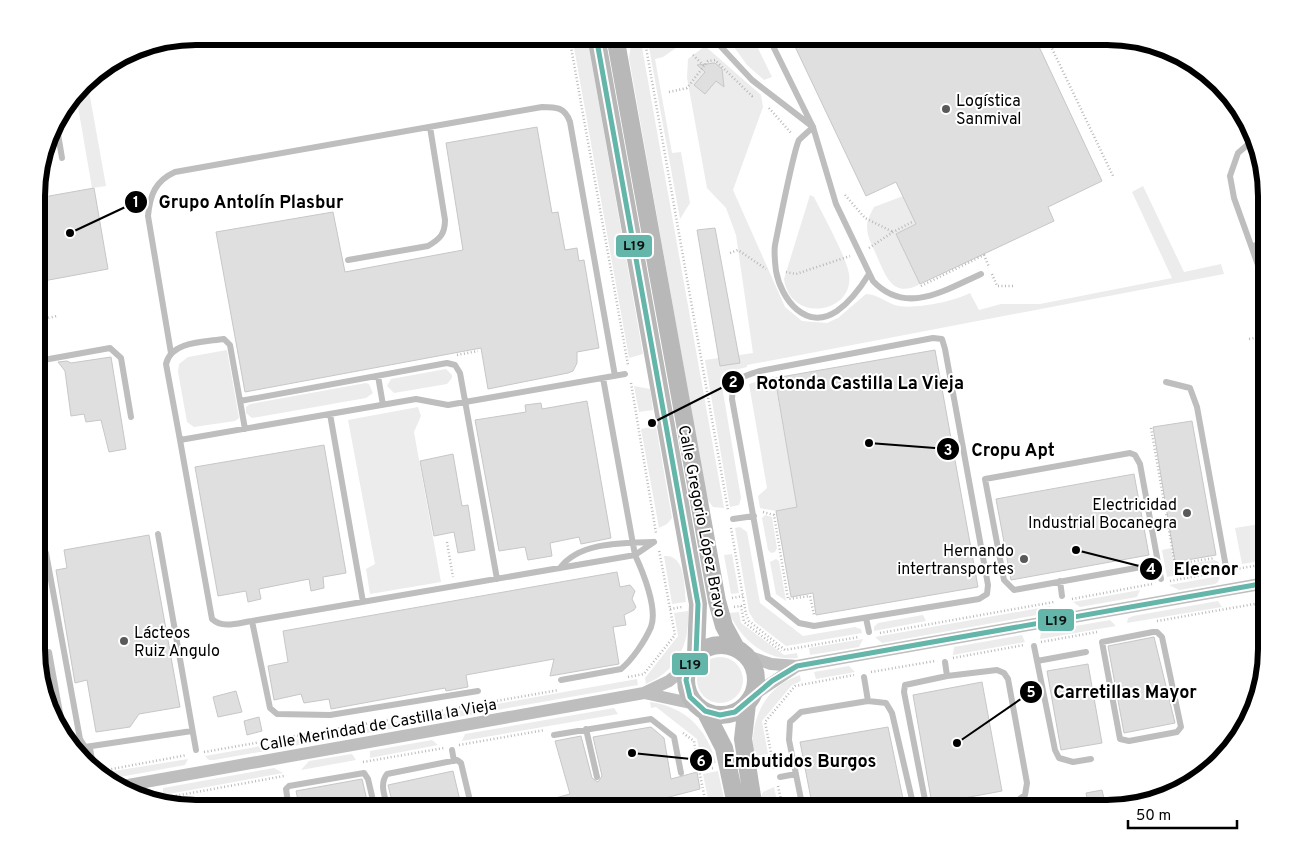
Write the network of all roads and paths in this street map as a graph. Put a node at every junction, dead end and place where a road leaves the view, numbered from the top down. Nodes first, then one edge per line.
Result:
1 (571, 45) edge
2 (598, 45) edge
3 (617, 45) edge
4 (646, 45) edge
5 (719, 45) edge
6 (772, 45) edge
7 (1050, 45) edge
8 (704, 66) dead end
9 (669, 92) dead end
10 (430, 127) junction
11 (813, 127) junction
12 (58, 134) edge
13 (1249, 144) edge
14 (62, 158) dead end
15 (1113, 176) dead end
16 (914, 221) dead end
17 (1258, 244) edge
18 (1252, 247) junction
19 (730, 252) dead end
20 (859, 252) junction
21 (871, 256) dead end
22 (348, 260) dead end
23 (1258, 264) edge
24 (776, 271) junction
25 (869, 274) junction
26 (981, 274) dead end
27 (1015, 286) dead end
28 (917, 288) dead end
29 (57, 316) dead end
30 (45, 319) edge
31 (1258, 337) edge
32 (1249, 339) dead end
33 (171, 353) junction
34 (45, 359) edge
35 (627, 374) joint
36 (378, 376) junction
37 (615, 376) junction
38 (603, 378) junction
39 (631, 382) dead end
40 (1166, 382) dead end
41 (240, 401) junction
42 (465, 402) junction
43 (383, 405) junction
44 (330, 414) junction
45 (131, 417) dead end
46 (1150, 428) dead end
47 (245, 429) junction
48 (180, 440) junction
49 (763, 512) dead end
50 (754, 516) junction
51 (733, 519) dead end
52 (158, 534) dead end
53 (447, 542) dead end
54 (658, 542) dead end
55 (629, 543) junction
56 (659, 547) dead end
57 (46, 553) dead end
58 (635, 555) junction
59 (1224, 556) junction
60 (1158, 564) junction
61 (1258, 566) edge
62 (560, 568) junction
63 (1226, 569) joint
64 (1235, 570) dead end
65 (498, 579) junction
66 (1161, 581) joint
67 (1060, 582) junction
68 (1152, 584) dead end
69 (1258, 584) edge
70 (455, 587) junction
71 (1063, 598) joint
72 (1071, 599) dead end
73 (363, 602) junction
74 (719, 610) junction
75 (817, 617) dead end
76 (866, 618) junction
77 (252, 621) junction
78 (869, 632) dead end
79 (879, 633) dead end
80 (1124, 634) joint
81 (860, 637) dead end
82 (1034, 646) dead end
83 (49, 652) dead end
84 (741, 652) junction
85 (1086, 652) dead end
86 (693, 659) junction
87 (1037, 661) junction
88 (944, 662) dead end
89 (800, 666) junction
90 (947, 676) junction
91 (864, 677) dead end
92 (622, 678) dead end
93 (561, 680) dead end
94 (806, 684) dead end
95 (565, 688) dead end
96 (478, 690) dead end
97 (644, 693) junction
98 (749, 700) junction
99 (868, 701) junction
100 (700, 708) junction
101 (60, 714) edge
102 (548, 729) dead end
103 (586, 730) junction
104 (192, 731) junction
105 (554, 735) dead end
106 (90, 748) junction
107 (196, 750) dead end
108 (452, 750) dead end
109 (92, 758) edge
110 (1091, 759) dead end
111 (454, 761) junction
112 (355, 764) dead end
113 (365, 765) dead end
114 (105, 770) edge
115 (700, 770) dead end
116 (681, 773) dead end
117 (796, 774) junction
118 (367, 775) junction
119 (597, 777) dead end
120 (780, 777) dead end
121 (294, 779) junction
122 (130, 785) edge
123 (168, 797) dead end
124 (288, 800) edge
125 (373, 800) edge
126 (386, 800) edge
127 (470, 800) edge
128 (705, 800) edge
129 (735, 800) edge
130 (753, 800) edge
131 (801, 800) edge
132 (912, 800) edge
133 (925, 800) edge
134 (1019, 800) edge

1 - 35 path
2 - 86 main road, Calle Gregorio López Bravo
3 - 74 main road, Calle Gregorio López Bravo
4 - 81 path
5 - 11 lane
6 - 11 lane
7 - 15 path
8 - 9 path
10 - 22 lane
10 - 33 lane
10 - 37 lane
11 - 20 lane
11 - 24 lane
12 - 14 lane
13 - 18 lane
16 - 21 path
17 - 18 lane
18 - 23 lane
19 - 24 path
20 - 24 path
20 - 25 lane
24 - 25 lane
25 - 26 lane
27 - 28 path
29 - 30 path
31 - 32 path
33 - 41 lane
33 - 48 lane
34 - 45 lane
35 - 37 lane
36 - 41 lane
36 - 42 lane
36 - 43 lane
37 - 38 lane
38 - 42 lane
38 - 55 lane
39 - 54 path
40 - 59 lane
41 - 47 lane
42 - 43 lane
42 - 65 lane
43 - 44 lane
44 - 47 lane
44 - 73 lane
46 - 59 path
47 - 48 lane
48 - 77 lane
49 - 75 path
50 - 51 lane
50 - 76 lane
50 - 76 lane
52 - 104 lane
53 - 70 path
55 - 58 lane
55 - 58 lane
55 - 62 lane
56 - 92 path
57 - 106 lane
58 - 62 lane
58 - 93 lane
59 - 63 lane
60 - 66 lane
60 - 67 lane
60 - 67 lane
61 - 64 path
62 - 65 lane
63 - 66 path
65 - 70 lane
67 - 71 lane
68 - 72 path
69 - 89 street
70 - 73 lane
71 - 79 path
73 - 77 lane
74 - 84 main road, Calle Gregorio López Bravo
74 - 89 path
76 - 78 lane
77 - 96 lane
80 - 80 lane
82 - 87 lane
83 - 101 lane
84 - 86 main road
84 - 89 street
84 - 98 main road
85 - 87 lane
86 - 97 street, Calle Merindad de Castilla la Vieja
86 - 100 main road
87 - 110 lane
88 - 90 lane
89 - 94 path
89 - 98 street
90 - 133 lane
90 - 134 lane
91 - 99 lane
95 - 114 path
97 - 100 street, Calle Merindad de Castilla la Vieja
97 - 122 street, Calle Merindad de Castilla la Vieja
98 - 100 main road
98 - 130 main road
99 - 117 lane
99 - 132 lane
100 - 129 main road
102 - 112 path
103 - 105 lane
103 - 116 lane
103 - 119 lane
104 - 106 lane
104 - 107 lane
106 - 109 lane
108 - 111 lane
111 - 126 lane
111 - 127 lane
113 - 118 lane
115 - 128 path
117 - 120 lane
117 - 131 lane
118 - 121 lane
118 - 125 lane
121 - 123 path
121 - 124 lane

